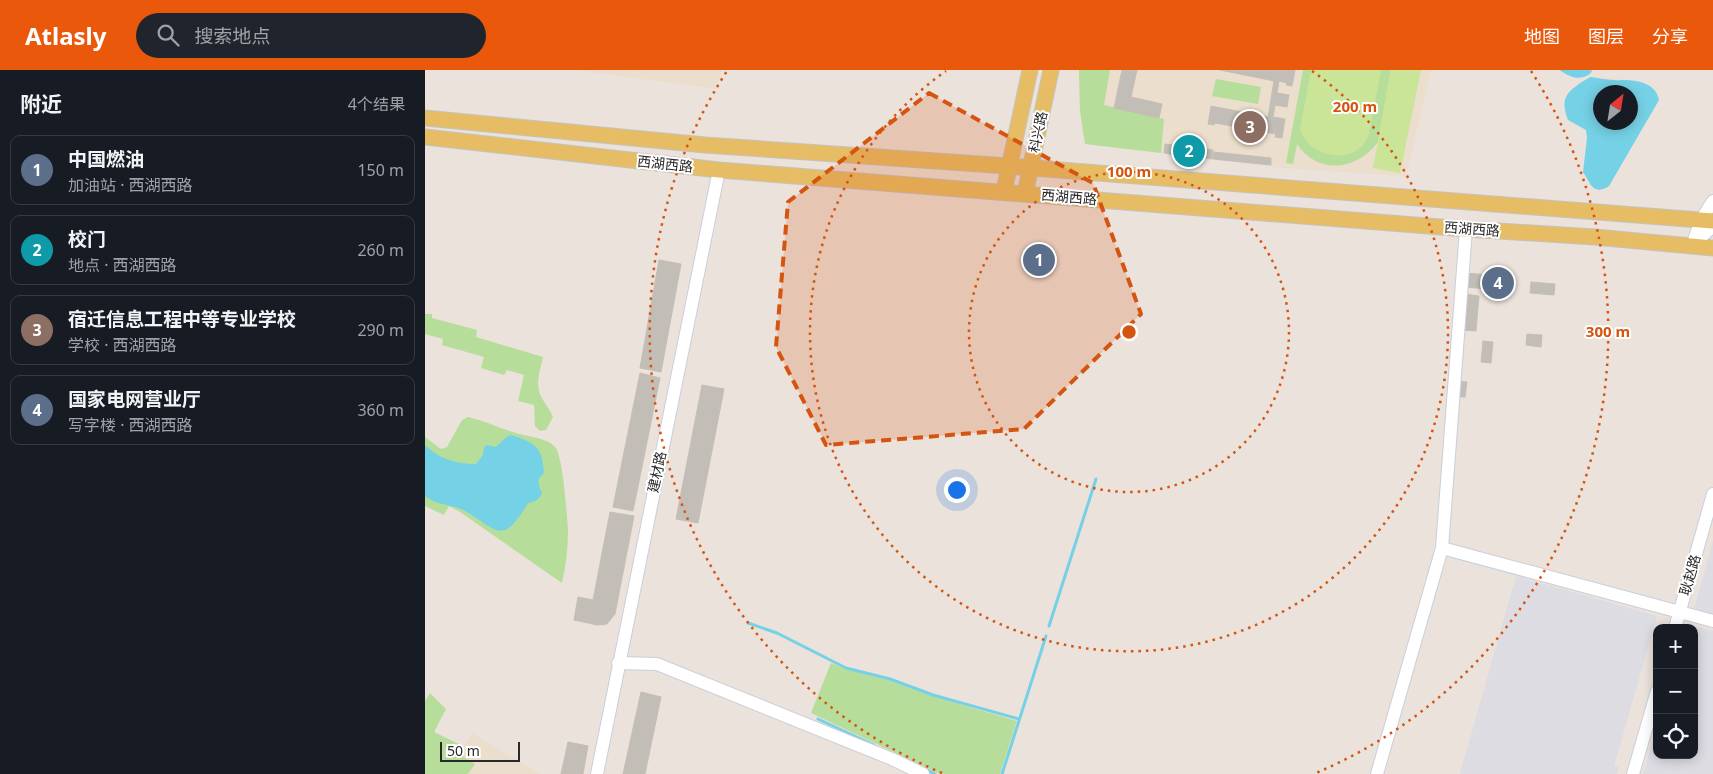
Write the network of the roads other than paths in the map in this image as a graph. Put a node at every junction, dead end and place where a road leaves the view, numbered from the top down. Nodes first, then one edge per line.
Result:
1 (1030, 70) edge
2 (1051, 70) edge
3 (425, 118) edge
4 (425, 137) edge
5 (1008, 166) junction
6 (1030, 168) junction
7 (719, 170) junction
8 (1004, 191) junction
9 (1025, 194) junction
10 (1713, 201) edge
11 (1709, 222) edge
12 (1466, 229) junction
13 (1692, 246) junction
14 (1713, 248) edge
15 (1713, 494) edge
16 (1441, 548) junction
17 (1679, 613) junction
18 (1713, 622) edge
19 (1676, 624) edge
20 (618, 663) junction
21 (1653, 705) edge
22 (597, 774) edge
23 (923, 774) edge
24 (1377, 774) edge
25 (1633, 774) edge

1 - 5 main road, 科兴路
2 - 6 main road, 科兴路
3 - 5 main road, 西湖西路
4 - 7 main road, 西湖西路
5 - 6 main road, 西湖西路
5 - 8 main road, 科兴路
6 - 9 main road, 科兴路
6 - 11 main road, 西湖西路
7 - 8 main road, 西湖西路
7 - 20 street, 建材路
8 - 9 main road, 西湖西路
9 - 12 main road, 西湖西路
10 - 11 street
11 - 13 street
12 - 13 main road, 西湖西路
12 - 16 street
13 - 14 main road, 西湖西路
15 - 17 street, 耿赵路
16 - 17 street
16 - 24 street
17 - 18 street
17 - 19 street, 耿赵路
20 - 22 street, 建材路
20 - 23 street
21 - 25 street

